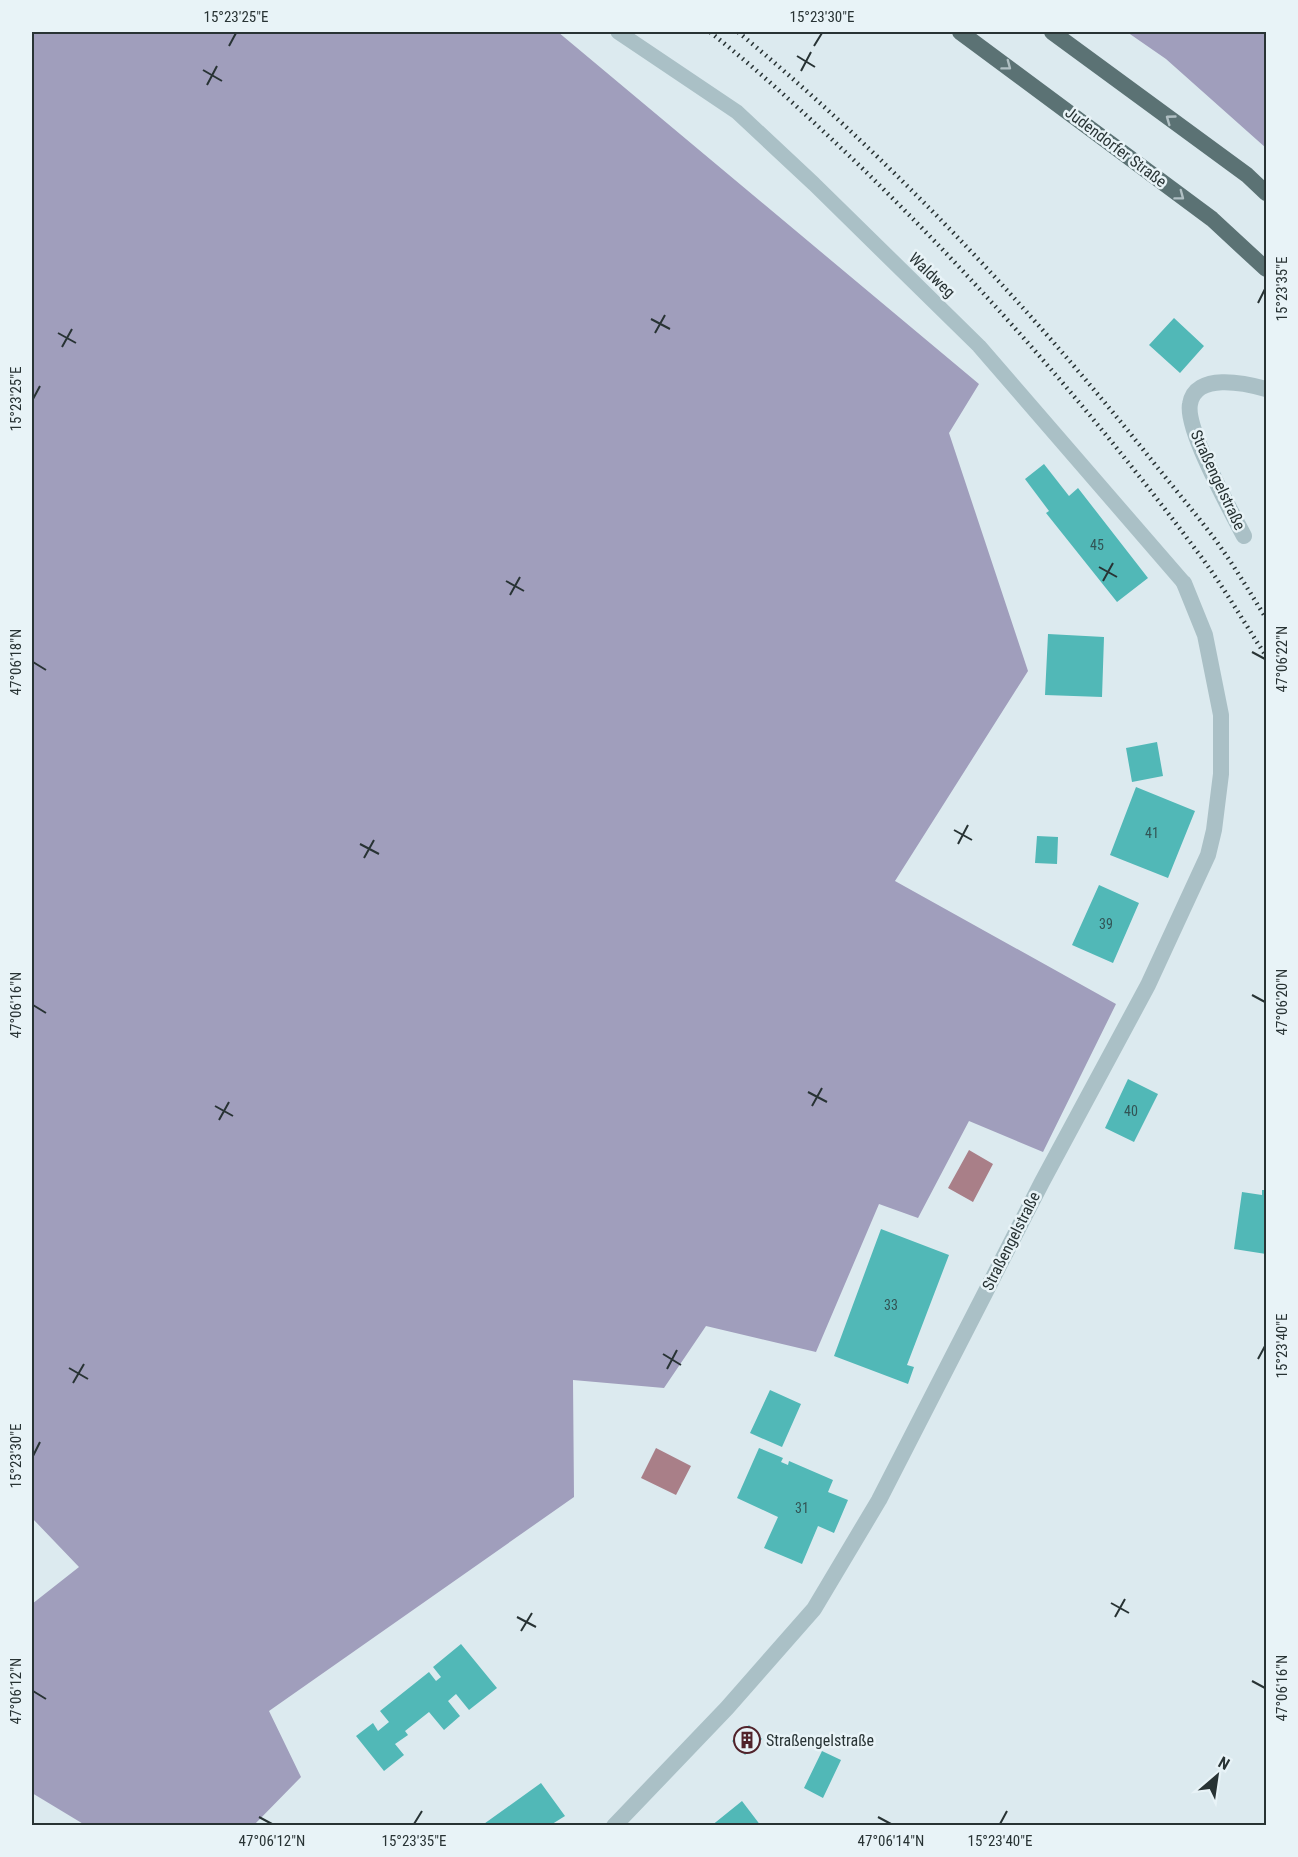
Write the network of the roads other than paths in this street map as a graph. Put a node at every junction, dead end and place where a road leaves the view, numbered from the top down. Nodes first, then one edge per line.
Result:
1 (618, 32) edge
2 (960, 32) edge
3 (1052, 32) edge
4 (1266, 193) edge
5 (1266, 269) edge
6 (1266, 388) edge
7 (1244, 536) dead end
8 (1184, 583) joint
9 (614, 1826) edge

1 - 8 lane, Waldweg
2 -> 5 main road, Judendorfer Straße
4 -> 3 main road
6 - 7 street, Straßengelstraße
8 - 9 street, Straßengelstraße

